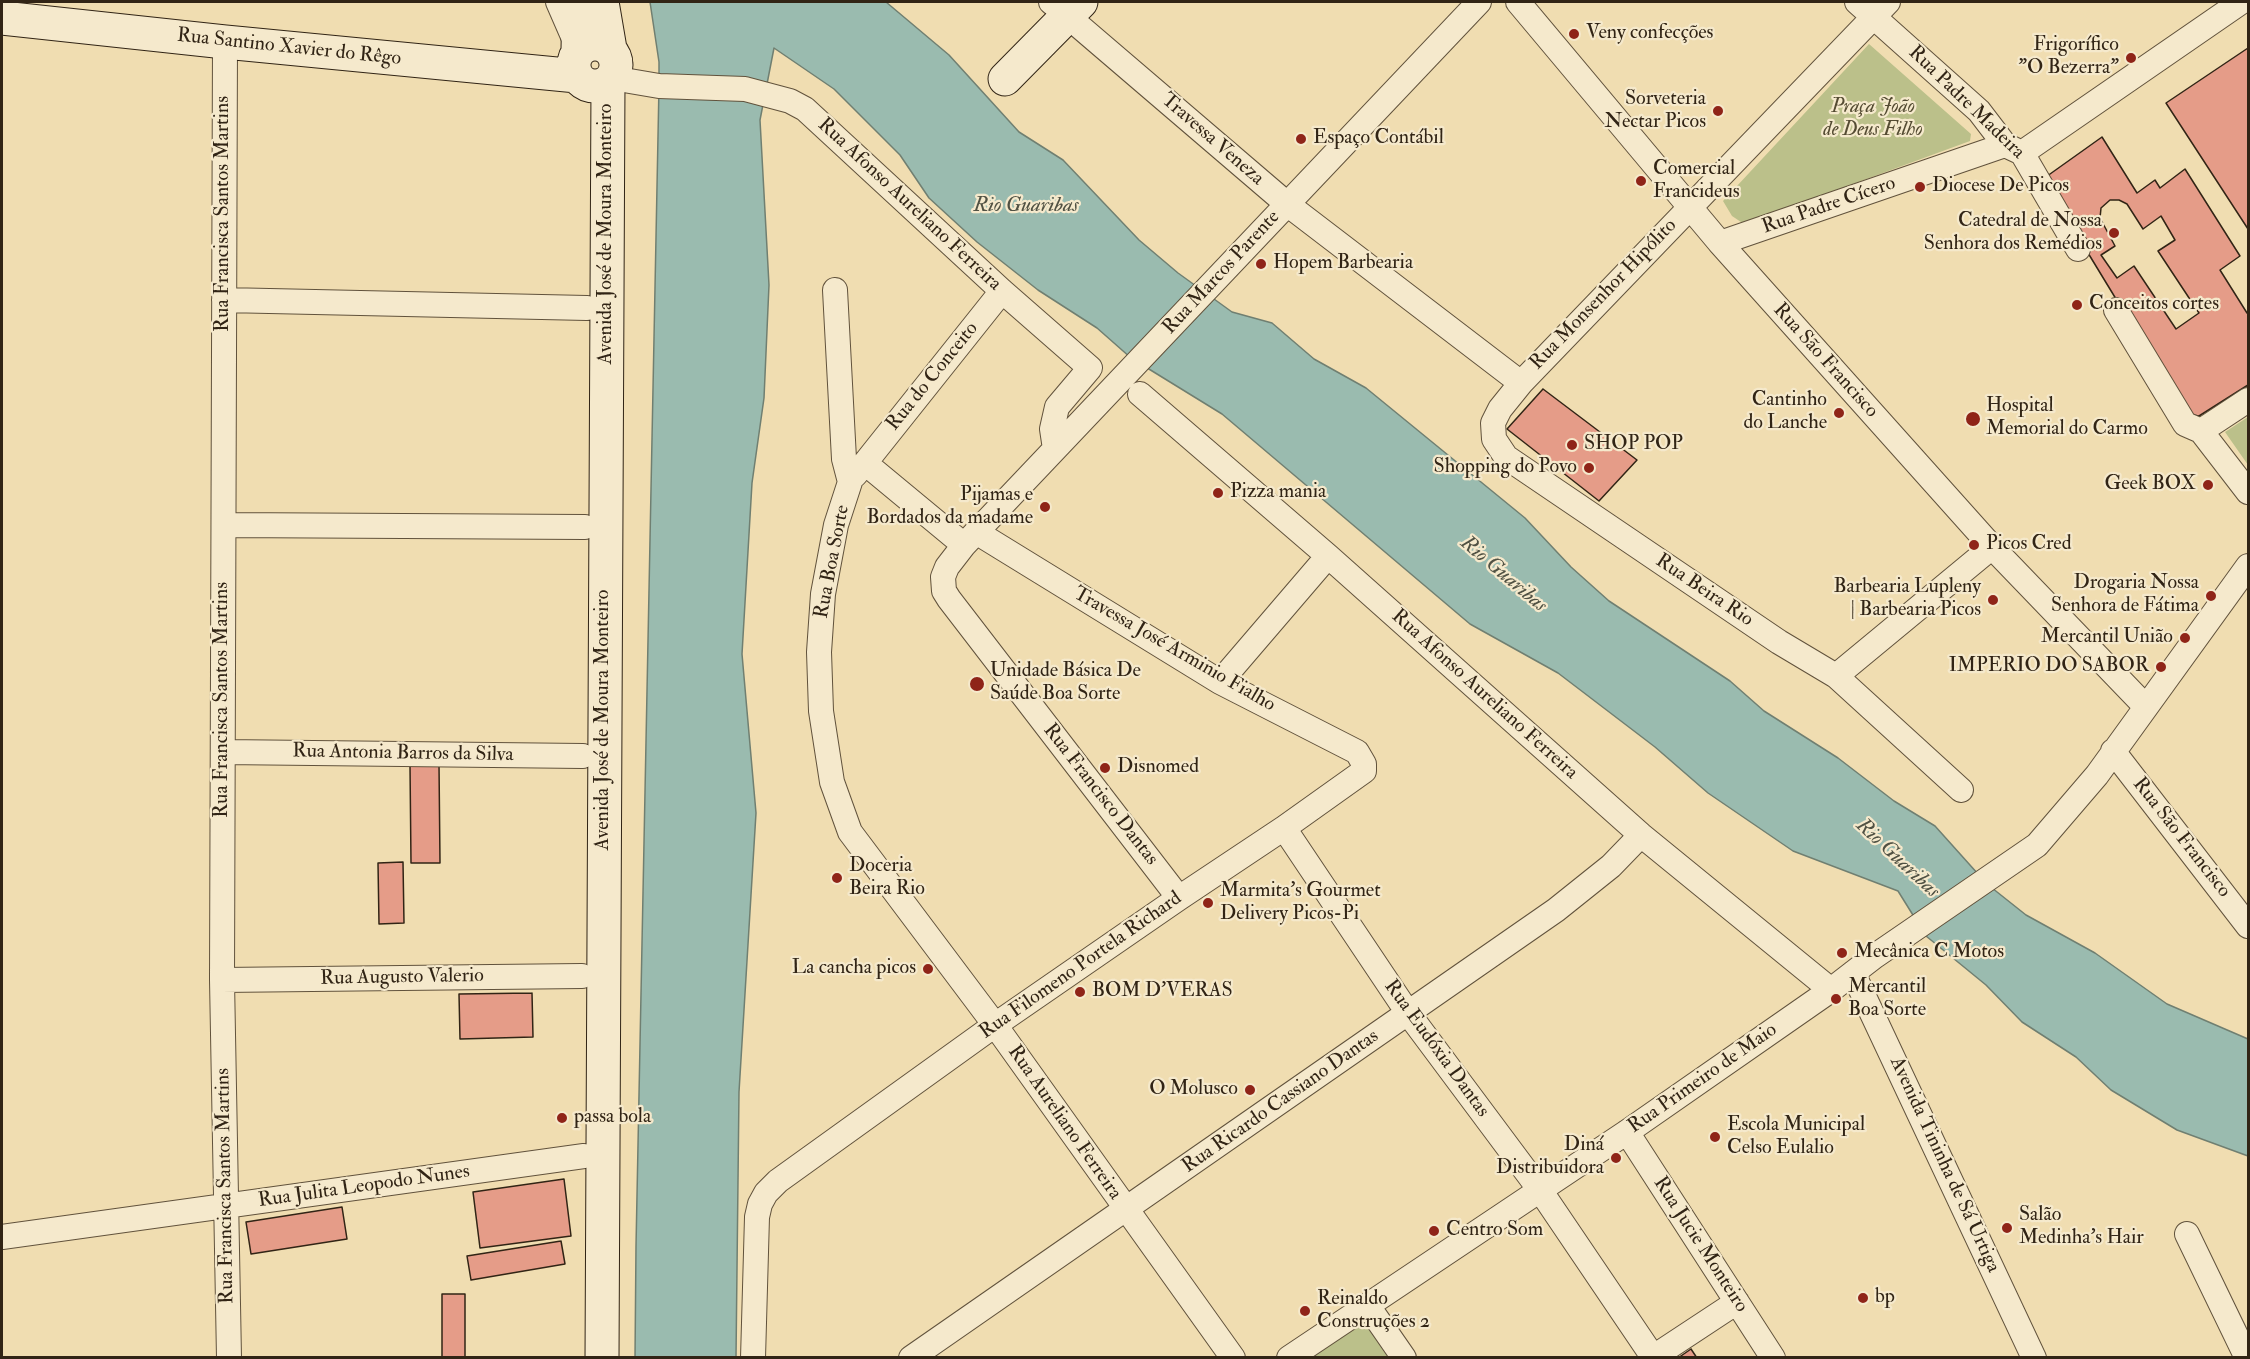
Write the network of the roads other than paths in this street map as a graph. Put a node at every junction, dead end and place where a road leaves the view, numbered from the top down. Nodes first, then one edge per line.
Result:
1 (558, 2) edge
2 (579, 2) edge
3 (602, 2) edge
4 (1479, 2) edge
5 (1518, 2) edge
6 (2241, 2) edge
7 (1067, 6) edge
8 (1873, 6) edge
9 (2, 18) edge
10 (225, 42) junction
11 (596, 70) junction
12 (1005, 79) dead end
13 (2013, 149) junction
14 (1287, 204) junction
15 (1688, 207) junction
16 (1720, 243) junction
17 (2078, 249) dead end
18 (835, 290) dead end
19 (1002, 291) junction
20 (224, 300) junction
21 (587, 308) junction
22 (2116, 310) dead end
23 (1521, 383) junction
24 (1140, 394) dead end
25 (2248, 400) edge
26 (2201, 431) junction
27 (1055, 449) junction
28 (865, 463) junction
29 (850, 482) junction
30 (2248, 492) edge
31 (224, 525) junction
32 (585, 527) junction
33 (970, 538) junction
34 (1992, 547) junction
35 (1328, 556) junction
36 (2248, 566) edge
37 (1836, 676) junction
38 (1220, 682) junction
39 (2146, 707) junction
40 (2113, 751) junction
41 (223, 752) junction
42 (583, 756) junction
43 (1364, 771) joint
44 (1961, 790) dead end
45 (1284, 828) junction
46 (850, 832) joint
47 (1641, 836) junction
48 (1179, 898) junction
49 (2248, 926) edge
50 (1853, 973) junction
51 (582, 976) junction
52 (222, 980) junction
53 (1831, 990) junction
54 (1408, 1013) junction
55 (995, 1025) junction
56 (1627, 1132) junction
57 (584, 1156) junction
58 (1540, 1190) junction
59 (226, 1207) junction
60 (1126, 1210) junction
61 (2187, 1234) dead end
62 (2, 1237) edge
63 (1737, 1302) junction
64 (1368, 1306) junction
65 (1653, 1357) edge
66 (229, 1358) edge
67 (581, 1358) edge
68 (602, 1358) edge
69 (753, 1358) edge
70 (911, 1358) edge
71 (1233, 1358) edge
72 (1289, 1358) edge
73 (1404, 1358) edge
74 (1773, 1358) edge
75 (2034, 1358) edge
76 (2247, 1358) edge

1 - 11 street
2 - 11 main road, Avenida José de Moura Monteiro
3 - 11 main road, Avenida José de Moura Monteiro
4 - 14 street, Rua Marcos Parente
5 - 15 street, Rua São Francisco
6 - 13 street, Rua Padre Cícero
7 - 12 main road
7 - 14 street, Travessa Veneza
8 - 13 street, Rua Padre Madeira
8 - 15 street, Rua Monsenhor Hipólito
9 - 10 main road, Rua Santino Xavier do Rêgo
10 - 11 main road, Rua Santino Xavier do Rêgo
10 - 20 street, Rua Francisca Santos Martins
11 - 19 street, Rua Afonso Aureliano Ferreira
11 - 21 main road, Avenida José de Moura Monteiro
11 - 68 main road, Avenida José de Moura Monteiro
13 - 16 street, Rua Padre Cícero
13 - 17 street, Rua Padre Madeira
14 - 23 street, Travessa Veneza
14 - 27 street, Rua Marcos Parente
15 - 16 street, Rua São Francisco
15 - 23 street, Rua Monsenhor Hipólito
16 - 34 street, Rua São Francisco
18 - 29 street, Rua Boa Sorte
19 - 27 street, Rua Afonso Aureliano Ferreira
19 - 28 street, Rua do Conceito
20 - 21 street
20 - 31 street, Rua Francisca Santos Martins
21 - 32 main road, Avenida José de Moura Monteiro
22 - 26 street
23 - 37 street, Rua Beira Rio
24 - 35 street, Rua Afonso Aureliano Ferreira
25 - 26 street
26 - 30 street
27 - 33 street, Rua Marcos Parente
28 - 29 street
28 - 33 street, Travessa José Arminio Fialho
29 - 46 street, Rua Boa Sorte
31 - 32 street
31 - 41 street, Rua Francisca Santos Martins
32 - 42 main road, Avenida José de Moura Monteiro
33 - 38 street, Travessa José Arminio Fialho
33 - 48 street, Rua Francisco Dantas
34 - 37 street
34 - 39 street, Rua São Francisco
35 - 38 street
35 - 47 street, Rua Afonso Aureliano Ferreira
36 - 39 street, Rua Primeiro de Maio
37 - 44 street, Rua Beira Rio
38 - 43 street, Travessa José Arminio Fialho
39 - 40 street, Rua Primeiro de Maio
40 - 49 street, Rua São Francisco
40 - 50 street, Rua Primeiro de Maio
41 - 42 street, Rua Antonia Barros da Silva
41 - 52 street, Rua Francisca Santos Martins
42 - 51 main road, Avenida José de Moura Monteiro
43 - 45 street, Rua Filomeno Portela Richard
45 - 48 street, Rua Filomeno Portela Richard
45 - 54 street, Rua Eudóxia Dantas
46 - 55 street, Rua Aureliano Ferreira
47 - 53 street, Rua Afonso Aureliano Ferreira
47 - 54 street, Rua Ricardo Cassiano Dantas
48 - 55 street, Rua Filomeno Portela Richard
50 - 53 street, Rua Primeiro de Maio
50 - 75 street, Avenida Tininha de Sá Urtiga
51 - 52 street, Rua Augusto Valerio
51 - 57 main road, Avenida José de Moura Monteiro
52 - 59 street, Rua Francisca Santos Martins
53 - 56 street, Rua Primeiro de Maio
54 - 58 street, Rua Eudóxia Dantas
54 - 60 street, Rua Ricardo Cassiano Dantas
55 - 60 street, Rua Aureliano Ferreira
55 - 69 street, Rua Filomeno Portela Richard
56 - 58 street, Rua Primeiro de Maio
56 - 63 street, Rua Jucie Monteiro
57 - 59 street, Rua Julita Leopodo Nunes
57 - 67 main road, Avenida José de Moura Monteiro
58 - 64 street, Rua Primeiro de Maio
58 - 65 street, Rua Eudóxia Dantas
59 - 62 street, Rua Julita Leopodo Nunes
59 - 66 street, Rua Francisca Santos Martins
60 - 70 street, Rua Ricardo Cassiano Dantas
60 - 71 street, Rua Aureliano Ferreira
61 - 76 street
63 - 65 street
63 - 74 street, Rua Jucie Monteiro
64 - 72 street, Rua Primeiro de Maio
64 - 73 street

